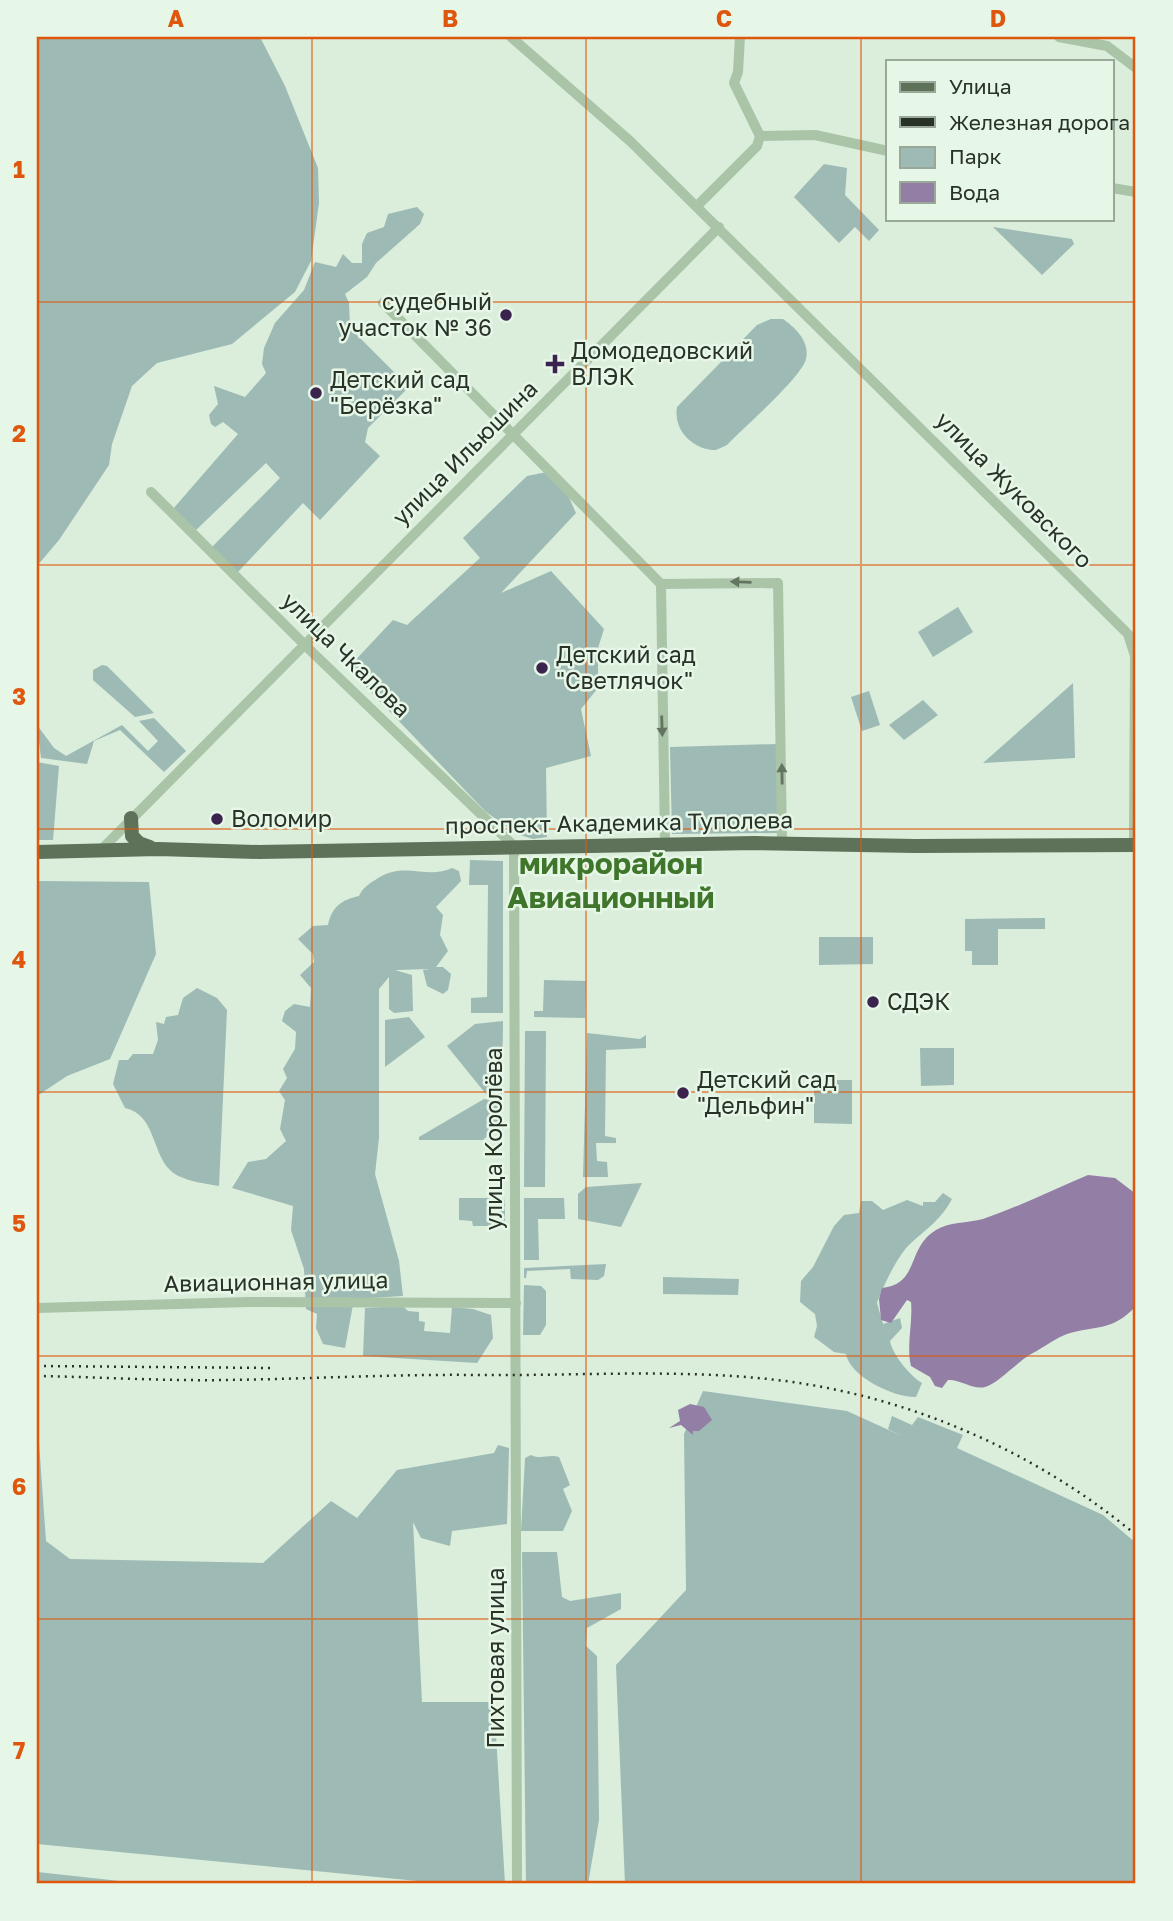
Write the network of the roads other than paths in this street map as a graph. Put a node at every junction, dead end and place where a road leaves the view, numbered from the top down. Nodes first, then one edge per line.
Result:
1 (511, 37) edge
2 (740, 37) edge
3 (1059, 37) edge
4 (1136, 68) edge
5 (760, 136) junction
6 (886, 151) edge
7 (1114, 187) edge
8 (1136, 192) edge
9 (697, 206) junction
10 (719, 227) junction
11 (383, 303) dead end
12 (512, 435) junction
13 (151, 492) dead end
14 (661, 584) junction
15 (303, 643) junction
16 (131, 818) junction
17 (782, 843) junction
18 (665, 844) junction
19 (1135, 845) edge
20 (514, 846) junction
21 (102, 849) junction
22 (158, 849) junction
23 (37, 852) edge
24 (516, 1303) junction
25 (37, 1308) edge
26 (517, 1432) joint
27 (517, 1884) edge

1 - 9 street
2 - 5 street
3 - 4 street
5 - 6 street
5 - 9 street
7 - 8 street
9 - 10 street
10 - 12 street, улица Ильюшина
10 - 19 street, улица Жуковского
11 - 12 street
12 - 14 street
12 - 15 street, улица Ильюшина
13 - 15 street, улица Чкалова
17 -> 14 street
14 -> 18 street
15 - 16 street, улица Ильюшина
15 - 20 street, улица Чкалова
16 - 21 street, улица Ильюшина
16 - 22 main road
17 - 18 main road, проспект Академика Туполева
17 - 19 main road, проспект Академика Туполева
18 - 20 main road, проспект Академика Туполева
20 - 22 main road, проспект Академика Туполева
20 - 24 street, улица Королёва
21 - 22 main road, проспект Академика Туполева
21 - 23 main road, проспект Академика Туполева
24 - 25 street, Авиационная улица
24 - 26 street, улица Королёва
26 - 27 street, Пихтовая улица

